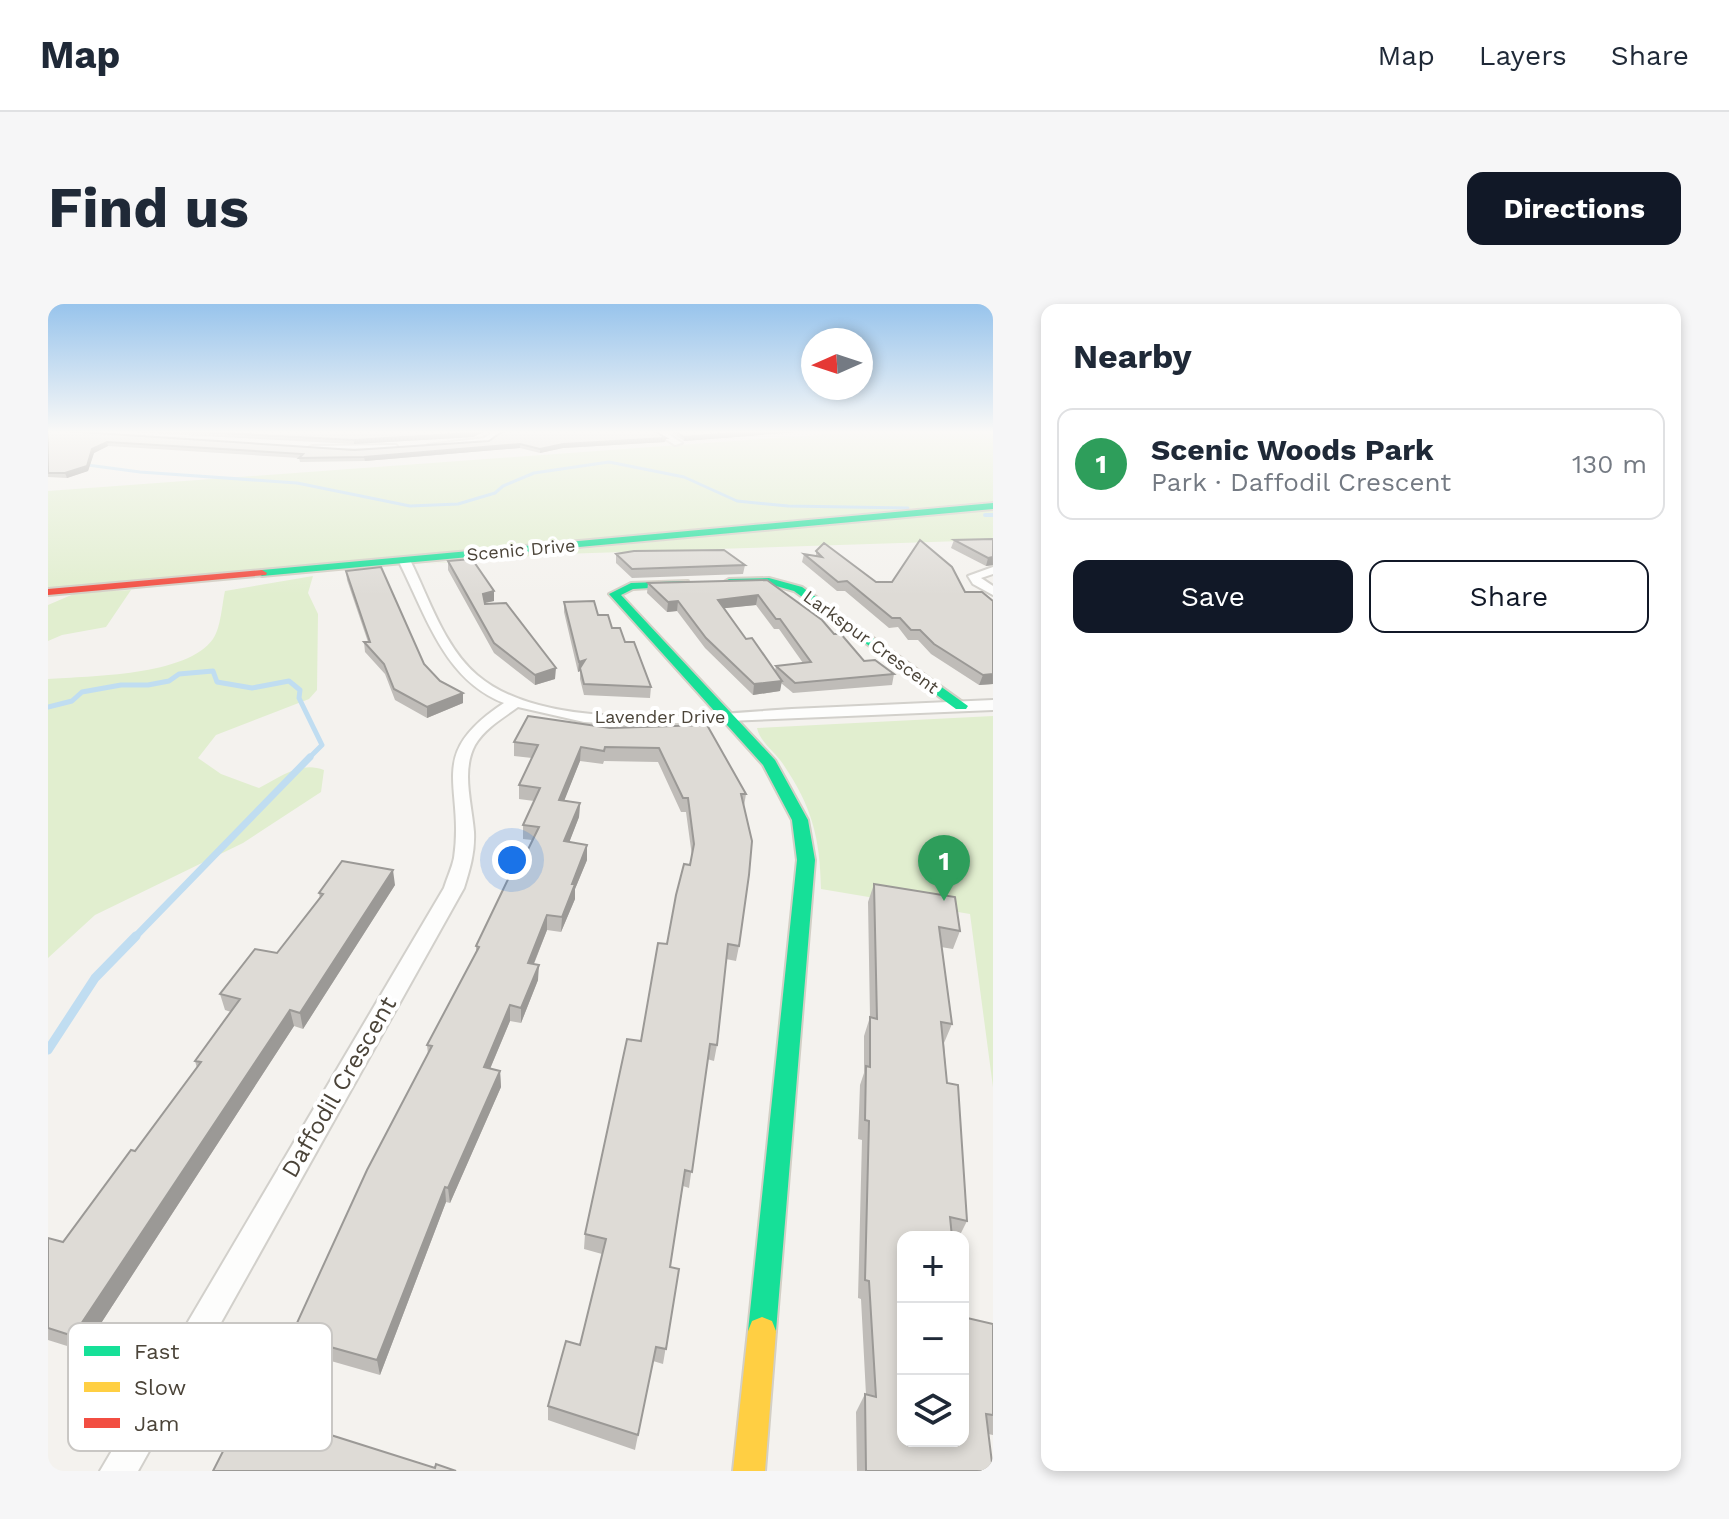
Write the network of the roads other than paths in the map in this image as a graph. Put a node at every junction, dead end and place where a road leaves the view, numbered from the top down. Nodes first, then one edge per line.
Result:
1 (993, 506) edge
2 (404, 560) junction
3 (993, 570) edge
4 (993, 591) edge
5 (48, 592) edge
6 (516, 702) junction
7 (993, 705) edge
8 (961, 706) junction
9 (729, 717) junction
10 (203, 1323) edge
11 (130, 1451) edge
12 (118, 1471) edge
13 (749, 1471) edge

1 - 2 street, Scenic Drive
2 - 5 street, Scenic Drive
2 - 6 street, Lavender Drive
3 - 4 street
6 - 9 street, Lavender Drive
6 - 10 street, Daffodil Crescent
7 - 8 street, Lavender Drive
8 - 9 street, Lavender Drive
8 - 9 street, Larkspur Crescent
9 - 13 street
11 - 12 street, Daffodil Crescent

